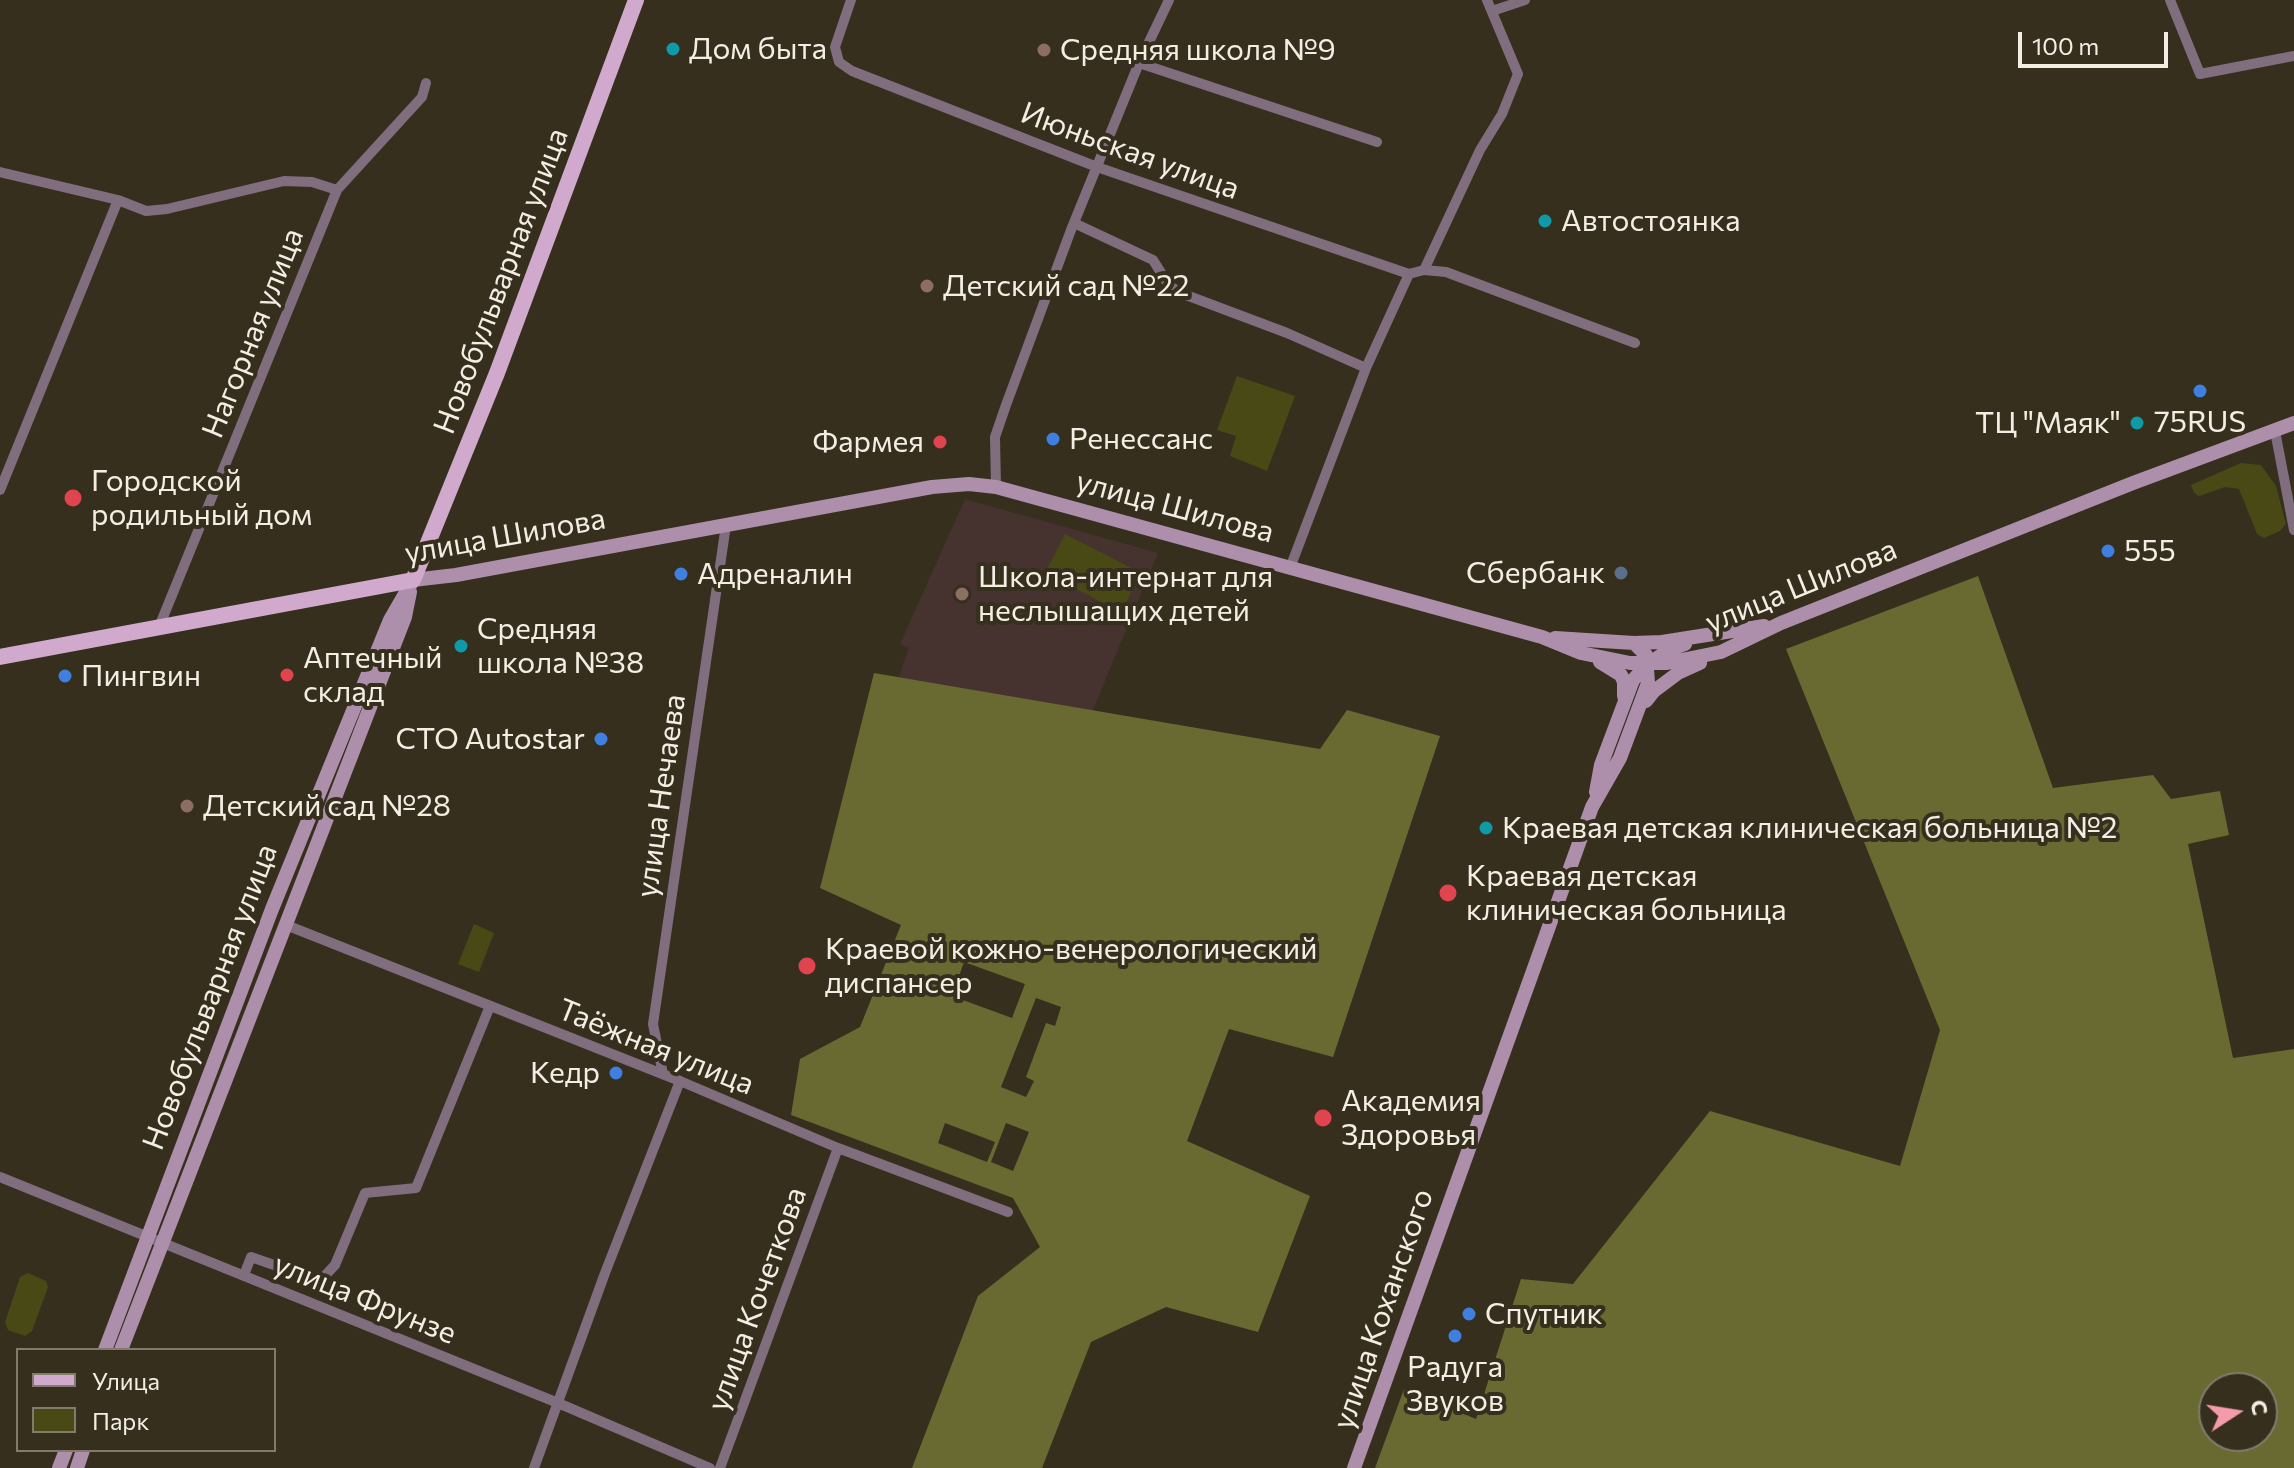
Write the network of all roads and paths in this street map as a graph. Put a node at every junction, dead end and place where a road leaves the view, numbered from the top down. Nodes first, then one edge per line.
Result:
1 (636, 0) edge
2 (851, 0) edge
3 (1169, 0) edge
4 (1525, 0) edge
5 (2170, 0) edge
6 (1490, 5) edge
7 (2294, 56) edge
8 (1139, 63) junction
9 (426, 83) dead end
10 (1377, 142) dead end
11 (1097, 167) junction
12 (0, 172) edge
13 (337, 190) junction
14 (118, 200) junction
15 (1074, 223) junction
16 (1424, 270) junction
17 (1409, 274) junction
18 (1635, 343) dead end
19 (1366, 368) junction
20 (2294, 423) edge
21 (2275, 431) junction
22 (996, 487) junction
23 (0, 490) edge
24 (726, 525) junction
25 (2294, 530) edge
26 (1290, 568) junction
27 (413, 580) junction
28 (1781, 623) junction
29 (159, 627) junction
30 (1716, 633) junction
31 (1542, 637) junction
32 (1634, 643) junction
33 (1721, 652) junction
34 (1581, 653) junction
35 (0, 657) edge
36 (1648, 664) junction
37 (1624, 699) junction
38 (1638, 711) junction
39 (1592, 807) junction
40 (286, 925) junction
41 (490, 1006) junction
42 (663, 1074) junction
43 (680, 1081) junction
44 (838, 1148) junction
45 (0, 1177) edge
46 (1008, 1212) dead end
47 (154, 1240) junction
48 (244, 1275) junction
49 (106, 1348) edge
50 (122, 1348) edge
51 (558, 1403) junction
52 (534, 1468) edge
53 (710, 1468) edge
54 (720, 1468) edge
55 (1354, 1468) edge

1 - 27 main road, Новобульварная улица
2 - 11 street, Июньская улица
3 - 8 street
4 - 6 street
5 - 7 street
6 - 16 street
8 - 10 street
8 - 11 street
9 - 13 street
11 - 15 street
11 - 17 street, Июньская улица
12 - 14 street
13 - 14 street
13 - 29 street, Нагорная улица
14 - 23 street
15 - 19 street
15 - 22 street
16 - 17 street
16 - 18 street
17 - 19 street
19 - 26 street
20 - 21 main road, улица Шилова
21 - 25 street
21 - 28 main road, улица Шилова
22 - 24 main road, улица Шилова
22 - 26 main road, улица Шилова
24 - 27 main road, улица Шилова
24 - 42 street, улица Нечаева
26 - 31 main road, улица Шилова
27 - 29 main road, улица Шилова
27 - 40 main road, Новобульварная улица
27 - 47 main road, Новобульварная улица
28 - 30 main road
28 - 33 main road, улица Шилова
29 - 35 main road, улица Шилова
30 - 32 main road
30 - 36 main road
31 - 32 main road
31 - 34 main road, улица Шилова
32 - 36 main road
33 - 36 main road, улица Шилова
33 - 38 main road
34 - 36 main road, улица Шилова
34 - 37 main road
36 - 37 main road
36 - 38 main road
37 - 39 main road
38 - 39 main road
39 - 55 main road, улица Коханского
40 - 41 street, Таёжная улица
40 - 47 main road, Новобульварная улица
41 - 42 street, Таёжная улица
41 - 48 street
42 - 43 street, Таёжная улица
43 - 44 street, Таёжная улица
43 - 51 street
44 - 46 street, Таёжная улица
44 - 54 street, улица Кочеткова
45 - 47 street, улица Фрунзе
47 - 48 street, улица Фрунзе
47 - 49 main road, Новобульварная улица
47 - 50 main road, Новобульварная улица
48 - 51 street, улица Фрунзе
51 - 52 street
51 - 53 street, улица Фрунзе

